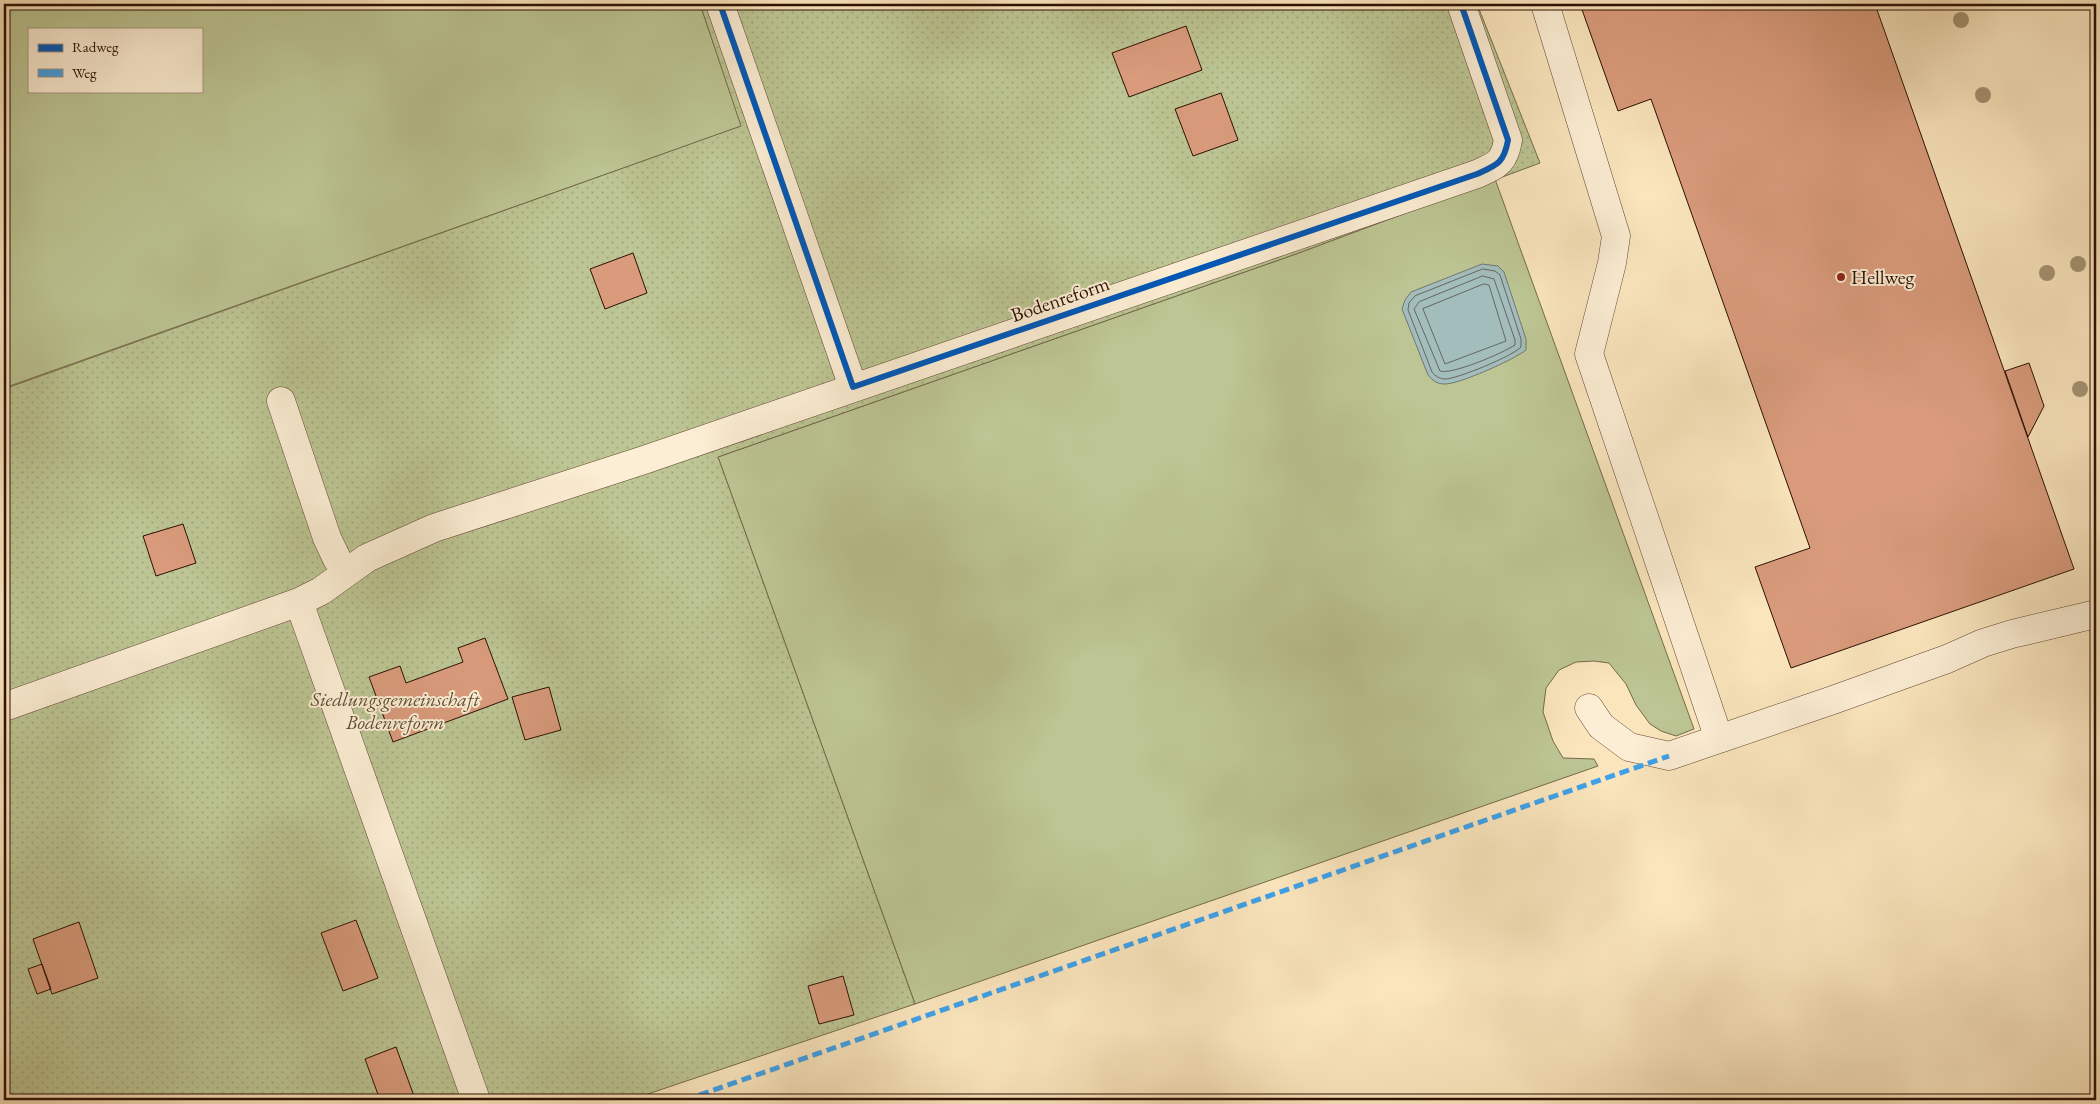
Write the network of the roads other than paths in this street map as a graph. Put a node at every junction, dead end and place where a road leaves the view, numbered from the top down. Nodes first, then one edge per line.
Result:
1 (720, 4) edge
2 (1461, 4) edge
3 (1545, 4) edge
4 (853, 387) junction
5 (281, 401) dead end
6 (346, 571) junction
7 (300, 602) junction
8 (2096, 614) edge
9 (4, 707) edge
10 (1589, 708) dead end
11 (1719, 739) junction
12 (476, 1100) edge

1 - 4 street
2 - 4 street, Bodenreform
3 - 11 street
4 - 6 street, Bodenreform
5 - 6 street
6 - 7 street, Bodenreform
7 - 9 street, Bodenreform
7 - 12 street
8 - 11 street
10 - 11 street

